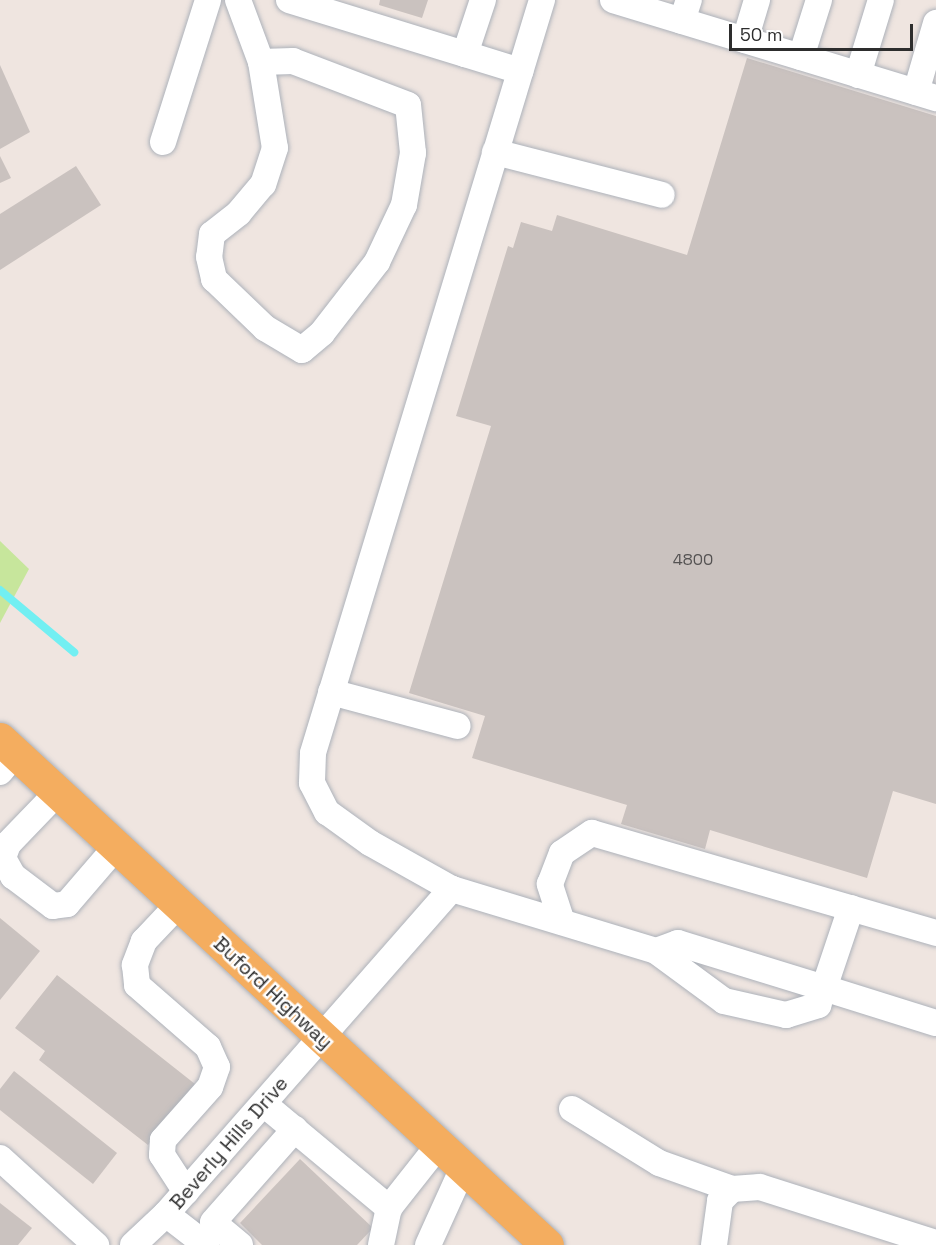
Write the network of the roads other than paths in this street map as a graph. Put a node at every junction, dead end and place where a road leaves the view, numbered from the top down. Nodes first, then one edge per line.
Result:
1 (208, 0) edge
2 (238, 0) edge
3 (289, 0) edge
4 (483, 0) edge
5 (542, 0) edge
6 (613, 0) edge
7 (758, 0) edge
8 (819, 0) edge
9 (881, 0) edge
10 (685, 10) edge
11 (936, 23) edge
12 (745, 40) junction
13 (465, 54) junction
14 (801, 57) junction
15 (261, 62) junction
16 (520, 71) junction
17 (858, 75) junction
18 (926, 95) edge
19 (163, 142) dead end
20 (495, 152) junction
21 (662, 195) dead end
22 (331, 692) junction
23 (458, 726) dead end
24 (5, 755) edge
25 (58, 792) junction
26 (116, 847) junction
27 (452, 889) junction
28 (178, 905) junction
29 (851, 908) junction
30 (562, 922) junction
31 (936, 933) edge
32 (656, 951) junction
33 (824, 988) junction
34 (936, 1023) edge
35 (321, 1038) junction
36 (264, 1104) junction
37 (572, 1109) dead end
38 (295, 1129) junction
39 (438, 1146) junction
40 (0, 1158) edge
41 (463, 1168) junction
42 (732, 1189) junction
43 (186, 1192) junction
44 (389, 1208) junction
45 (166, 1214) junction
46 (936, 1243) edge
47 (96, 1245) edge
48 (133, 1245) edge
49 (206, 1245) edge
50 (240, 1245) edge
51 (381, 1245) edge
52 (428, 1245) edge
53 (547, 1245) edge
54 (714, 1245) edge

1 - 19 street
2 - 15 street
3 - 13 street
4 - 13 street
5 - 16 street
6 - 10 street
7 - 12 street
8 - 14 street
9 - 17 street
10 - 12 street
11 - 18 street
12 - 14 street
13 - 16 street
14 - 17 street
15 - 15 street
16 - 20 street
17 - 18 street
20 - 21 street
20 - 22 street
22 - 23 street
22 - 27 street
24 - 25 main road, Buford Highway
25 - 26 main road, Buford Highway
25 - 26 street
26 - 28 main road, Buford Highway
27 - 30 street
27 - 35 street, Beverly Hills Drive
28 - 35 main road, Buford Highway
28 - 43 street
29 - 30 street
29 - 31 street
29 - 33 street
30 - 32 street
32 - 33 street
32 - 33 street
33 - 34 street
35 - 36 street, Beverly Hills Drive
35 - 39 main road, Buford Highway
36 - 38 street
36 - 43 street, Beverly Hills Drive
37 - 42 street
38 - 44 street
38 - 50 street
39 - 41 main road, Buford Highway
39 - 44 street
40 - 47 street
41 - 52 street
41 - 53 main road, Buford Highway
42 - 46 street
42 - 54 street
43 - 45 street, Beverly Hills Drive
44 - 51 street
45 - 48 street, Beverly Hills Drive
45 - 49 street

